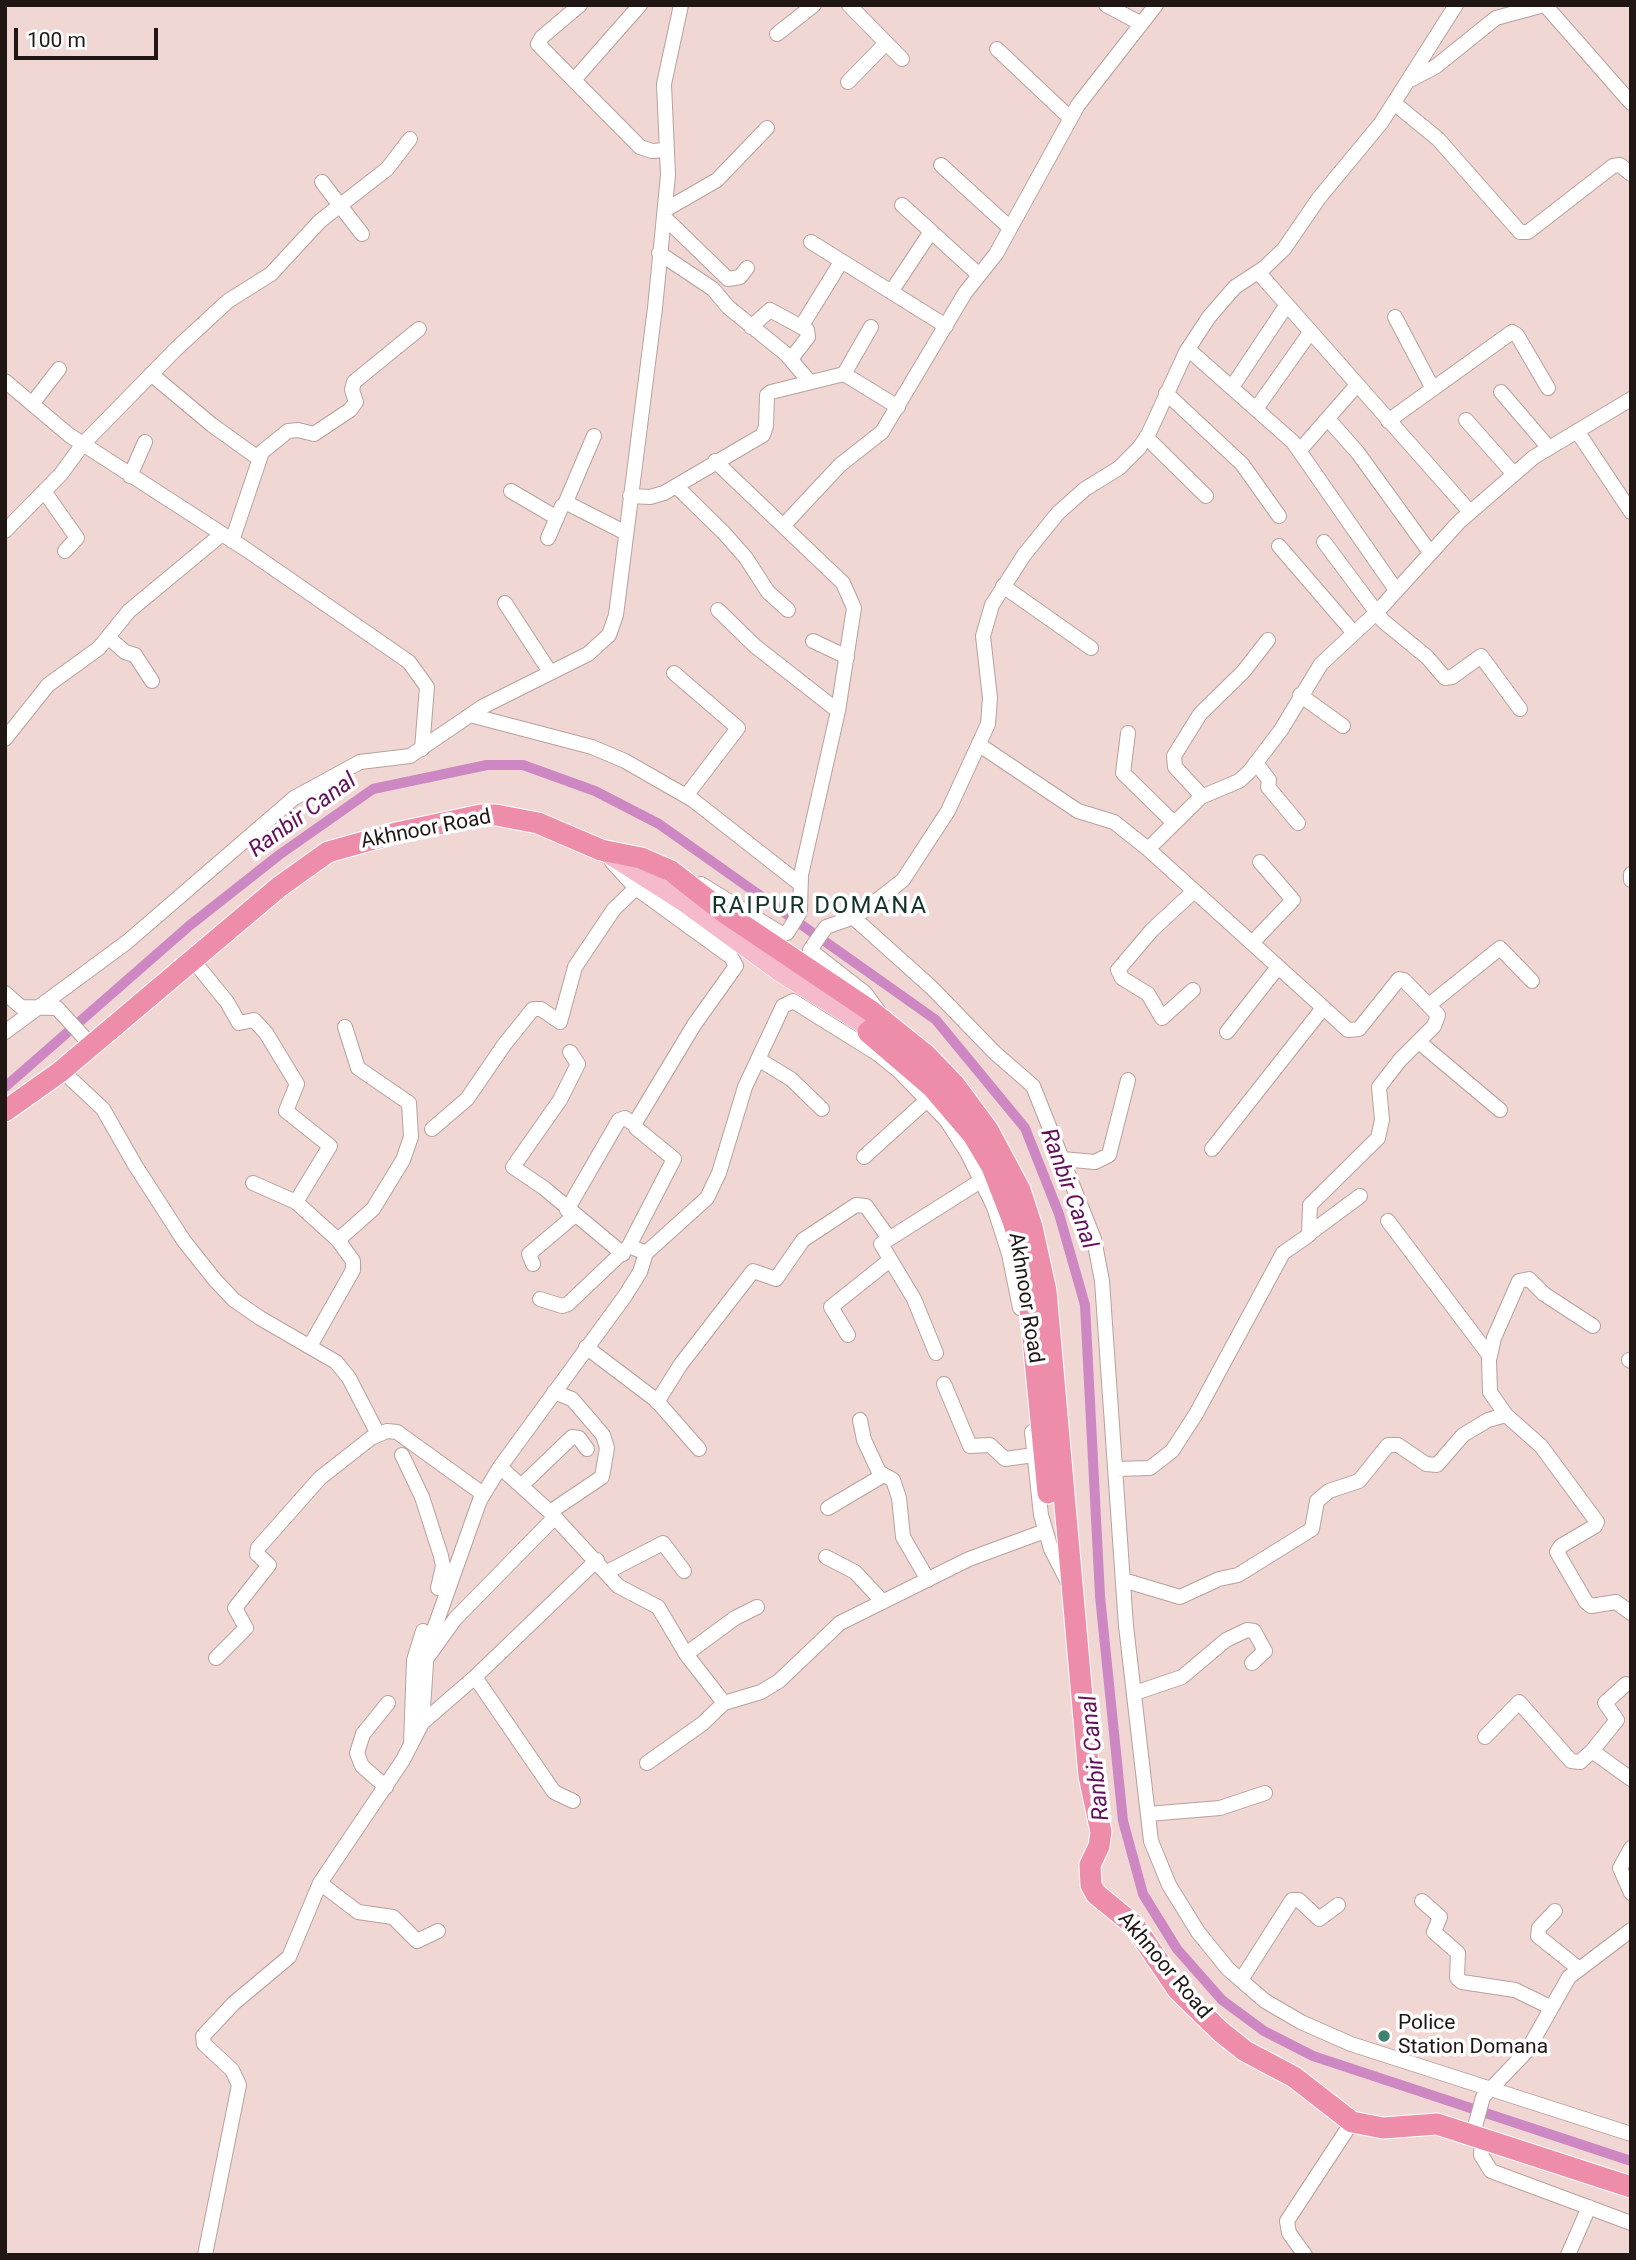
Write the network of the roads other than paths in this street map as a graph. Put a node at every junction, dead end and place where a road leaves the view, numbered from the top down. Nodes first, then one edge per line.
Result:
1 (580, 5) edge
2 (640, 5) edge
3 (814, 5) edge
4 (849, 5) edge
5 (1106, 5) edge
6 (1156, 5) edge
7 (1456, 5) edge
8 (1544, 5) edge
9 (675, 8) edge
10 (1507, 9) edge
11 (1140, 23) junction
12 (777, 34) dead end
13 (886, 43) junction
14 (998, 49) dead end
15 (902, 59) dead end
16 (574, 80) junction
17 (1409, 80) junction
18 (848, 82) dead end
19 (1394, 103) junction
20 (1631, 103) edge
21 (1070, 118) junction
22 (767, 128) dead end
23 (410, 139) dead end
24 (666, 150) junction
25 (941, 165) dead end
26 (1631, 174) edge
27 (322, 182) dead end
28 (341, 204) junction
29 (902, 205) dead end
30 (664, 214) junction
31 (1010, 228) junction
32 (930, 233) junction
33 (362, 234) dead end
34 (811, 242) dead end
35 (659, 253) junction
36 (841, 262) junction
37 (747, 268) dead end
38 (1258, 272) junction
39 (979, 275) junction
40 (891, 292) junction
41 (1286, 306) junction
42 (1395, 317) dead end
43 (946, 326) junction
44 (751, 327) junction
45 (801, 327) junction
46 (872, 327) dead end
47 (419, 329) dead end
48 (1310, 334) junction
49 (1188, 349) junction
50 (791, 359) junction
51 (59, 369) dead end
52 (151, 373) junction
53 (844, 374) junction
54 (5, 381) edge
55 (808, 381) junction
56 (1356, 386) junction
57 (1232, 387) junction
58 (1548, 388) dead end
59 (1433, 389) junction
60 (1501, 392) dead end
61 (1166, 393) junction
62 (1631, 399) edge
63 (32, 404) junction
64 (898, 407) junction
65 (1256, 409) junction
66 (1328, 419) junction
67 (1466, 420) dead end
68 (1388, 421) junction
69 (1577, 431) junction
70 (594, 436) dead end
71 (1146, 438) junction
72 (145, 442) dead end
73 (83, 444) junction
74 (1549, 448) junction
75 (1300, 450) junction
76 (258, 458) junction
77 (715, 461) junction
78 (1513, 473) junction
79 (130, 476) junction
80 (676, 486) junction
81 (44, 491) junction
82 (511, 491) dead end
83 (630, 496) junction
84 (1206, 496) dead end
85 (565, 503) junction
86 (1470, 512) junction
87 (1631, 512) edge
88 (1279, 516) dead end
89 (557, 518) junction
90 (783, 526) junction
91 (5, 531) edge
92 (626, 533) junction
93 (227, 538) junction
94 (548, 538) dead end
95 (1324, 541) dead end
96 (1279, 546) dead end
97 (65, 551) dead end
98 (1429, 551) junction
99 (1003, 586) junction
100 (1396, 590) junction
101 (505, 603) dead end
102 (718, 610) dead end
103 (788, 610) dead end
104 (1377, 612) junction
105 (1353, 632) junction
106 (108, 637) junction
107 (1268, 640) dead end
108 (813, 641) dead end
109 (1091, 648) dead end
110 (847, 657) junction
111 (550, 672) junction
112 (674, 673) dead end
113 (152, 681) dead end
114 (1300, 695) junction
115 (1520, 709) dead end
116 (838, 711) junction
117 (470, 715) junction
118 (1342, 726) dead end
119 (1128, 733) dead end
120 (5, 739) edge
121 (981, 746) junction
122 (422, 749) junction
123 (1256, 763) junction
124 (686, 796) junction
125 (1202, 796) junction
126 (1174, 823) junction
127 (1298, 823) dead end
128 (340, 848) junction
129 (1148, 849) junction
130 (601, 850) junction
131 (1260, 862) dead end
132 (1631, 874) edge
133 (679, 876) junction
134 (1631, 880) edge
135 (800, 884) junction
136 (636, 888) junction
137 (1194, 891) junction
138 (854, 918) junction
139 (1252, 943) junction
140 (807, 957) junction
141 (1278, 967) junction
142 (201, 970) junction
143 (1532, 981) dead end
144 (1193, 990) dead end
145 (5, 993) edge
146 (1429, 1005) junction
147 (1323, 1008) junction
148 (34, 1009) junction
149 (877, 1025) junction
150 (345, 1027) dead end
151 (5, 1032) edge
152 (1227, 1032) dead end
153 (86, 1040) junction
154 (1419, 1042) junction
155 (570, 1052) dead end
156 (758, 1059) junction
157 (71, 1079) junction
158 (1128, 1080) dead end
159 (928, 1100) junction
160 (822, 1109) dead end
161 (1500, 1110) dead end
162 (5, 1111) edge
163 (635, 1125) junction
164 (5, 1127) edge
165 (432, 1129) dead end
166 (1212, 1149) dead end
167 (864, 1157) dead end
168 (1062, 1159) junction
169 (982, 1180) junction
170 (253, 1182) dead end
171 (1360, 1196) dead end
172 (296, 1202) junction
173 (571, 1213) junction
174 (1388, 1221) dead end
175 (1310, 1233) junction
176 (888, 1237) junction
177 (338, 1240) junction
178 (626, 1250) junction
179 (646, 1253) junction
180 (890, 1260) junction
181 (533, 1264) dead end
182 (540, 1299) dead end
183 (1593, 1326) dead end
184 (848, 1335) dead end
185 (310, 1346) junction
186 (586, 1347) junction
187 (936, 1353) dead end
188 (1489, 1355) junction
189 (944, 1384) dead end
190 (554, 1392) junction
191 (657, 1402) junction
192 (1506, 1415) junction
193 (860, 1420) dead end
194 (378, 1434) junction
195 (587, 1449) dead end
196 (699, 1449) dead end
197 (402, 1455) dead end
198 (1034, 1455) junction
199 (500, 1467) junction
200 (1115, 1469) junction
201 (882, 1476) junction
202 (521, 1486) junction
203 (483, 1494) junction
204 (828, 1508) dead end
205 (553, 1515) junction
206 (1045, 1531) junction
207 (826, 1558) dead end
208 (597, 1560) junction
209 (607, 1572) junction
210 (684, 1572) dead end
211 (928, 1580) junction
212 (1123, 1580) junction
213 (1071, 1586) junction
214 (883, 1602) junction
215 (757, 1607) dead end
216 (1631, 1613) edge
217 (685, 1654) junction
218 (216, 1658) dead end
219 (425, 1660) junction
220 (1252, 1663) dead end
221 (475, 1676) junction
222 (1626, 1684) dead end
223 (1135, 1693) junction
224 (387, 1703) dead end
225 (724, 1703) junction
226 (422, 1723) junction
227 (1485, 1737) dead end
228 (411, 1745) junction
229 (1592, 1751) junction
230 (647, 1763) dead end
231 (1631, 1779) edge
232 (386, 1787) junction
233 (1265, 1793) dead end
234 (573, 1801) dead end
235 (1148, 1814) junction
236 (1631, 1848) edge
237 (320, 1883) junction
238 (1631, 1893) edge
239 (1422, 1900) dead end
240 (1338, 1905) dead end
241 (1555, 1911) dead end
242 (1631, 1930) edge
243 (438, 1931) dead end
244 (1578, 1968) junction
245 (1241, 1980) junction
246 (1550, 2007) junction
247 (1487, 2092) junction
248 (1352, 2122) junction
249 (1477, 2130) junction
250 (1631, 2134) edge
251 (1631, 2187) edge
252 (1589, 2207) junction
253 (1631, 2222) edge
254 (205, 2255) edge
255 (1305, 2255) edge
256 (1568, 2255) edge

1 - 16 street
2 - 16 street
3 - 12 street
4 - 13 street
5 - 11 street
6 - 11 street
7 - 17 street
8 - 10 street
8 - 20 street
9 - 24 street
10 - 17 street
11 - 21 street
13 - 15 street
13 - 18 street
14 - 21 street
16 - 24 street
17 - 19 street
19 - 26 street
19 - 38 street
21 - 31 street
22 - 30 street
23 - 28 street
24 - 30 street
25 - 31 street
27 - 28 street
28 - 33 street
28 - 52 street
29 - 32 street
30 - 35 street
30 - 37 street
31 - 39 street
32 - 39 street
32 - 40 street
34 - 36 street
35 - 44 street
35 - 83 street
36 - 40 street
36 - 45 street
38 - 41 street
38 - 49 street
39 - 43 street
40 - 43 street
41 - 48 street
41 - 57 street
42 - 59 street
43 - 64 street
44 - 45 street
44 - 50 street
45 - 50 street
46 - 53 street
47 - 76 street
48 - 56 street
48 - 65 street
49 - 57 street
49 - 61 street
50 - 55 street
51 - 63 street
52 - 73 street
52 - 76 street
53 - 55 street
53 - 64 street
54 - 63 street
55 - 77 street
56 - 66 street
56 - 68 street
57 - 65 street
58 - 59 street
59 - 68 street
60 - 74 street
61 - 71 street
61 - 88 street
62 - 69 street
63 - 73 street
64 - 90 street
65 - 75 street
66 - 75 street
66 - 98 street
67 - 78 street
68 - 86 street
69 - 74 street
69 - 87 street
70 - 85 street
71 - 84 street
71 - 99 street
72 - 79 street
73 - 79 street
73 - 81 street
74 - 78 street
75 - 100 street
76 - 93 street
77 - 80 street
77 - 90 street
78 - 86 street
79 - 93 street
80 - 83 street
80 - 103 street
81 - 91 street
81 - 97 street
82 - 89 street
83 - 92 street
85 - 89 street
85 - 92 street
86 - 98 street
89 - 94 street
90 - 110 street
92 - 111 street
93 - 106 street
93 - 122 street
95 - 104 street
96 - 105 street
98 - 100 street
99 - 109 street
99 - 121 street
100 - 104 street
101 - 111 street
102 - 116 street
104 - 105 street
104 - 115 street
105 - 114 street
106 - 113 street
106 - 120 street
107 - 125 street
108 - 110 street
110 - 116 street
111 - 117 street
112 - 124 street
114 - 118 street
114 - 123 street
116 - 135 street
117 - 122 street
117 - 124 street
119 - 126 street
121 - 129 street
121 - 138 street
122 - 148 street
123 - 125 street
123 - 127 street
124 - 135 street
125 - 126 street
126 - 129 street
128 - 130 highway, Akhnoor Road
128 - 142 highway
128 - 153 highway, Akhnoor Road
129 - 137 street
130 - 133 highway, Akhnoor Road
130 - 136 street
130 - 149 main road
131 - 139 street
132 - 134 street
133 - 135 street
133 - 140 highway, Akhnoor Road
136 - 163 street
136 - 165 street
137 - 139 street
137 - 144 street
138 - 140 street
138 - 168 street
139 - 141 street
140 - 149 highway, Akhnoor Road
141 - 147 street
141 - 152 street
142 - 157 highway
142 - 172 street
143 - 146 street
145 - 148 street
146 - 147 street
146 - 154 street
147 - 166 street
148 - 151 street
148 - 153 street
149 - 213 highway, Akhnoor Road
150 - 177 street
153 - 162 highway, Akhnoor Road
154 - 161 street
154 - 175 street
155 - 173 street
156 - 159 street
156 - 160 street
156 - 179 street
157 - 164 highway
157 - 185 street
158 - 168 street
159 - 167 street
159 - 169 street
163 - 173 street
163 - 178 street
168 - 200 street
169 - 176 street
169 - 198 street
170 - 172 street
171 - 175 street
172 - 177 street
173 - 178 street
173 - 181 street
174 - 188 street
175 - 200 street
176 - 180 street
176 - 191 street
177 - 185 street
178 - 179 street
178 - 182 street
179 - 186 street
180 - 184 street
180 - 187 street
183 - 188 street
185 - 194 street
186 - 190 street
186 - 191 street
188 - 192 street
189 - 198 street
190 - 199 street
190 - 205 street
191 - 196 street
192 - 212 street
192 - 216 street
193 - 201 street
194 - 203 street
194 - 218 street
195 - 202 street
197 - 228 street
198 - 206 street
199 - 202 street
199 - 203 street
200 - 212 street
201 - 204 street
201 - 211 street
202 - 205 street
203 - 219 street
205 - 208 street
205 - 219 street
206 - 211 street
206 - 213 street
207 - 214 street
208 - 209 street
208 - 221 street
209 - 210 street
209 - 217 street
211 - 214 street
212 - 223 street
213 - 248 highway, Akhnoor Road
214 - 225 street
215 - 217 street
217 - 225 street
219 - 226 street
220 - 223 street
221 - 226 street
221 - 234 street
222 - 229 street
223 - 235 street
224 - 232 street
225 - 230 street
226 - 228 street
227 - 229 street
228 - 232 street
229 - 231 street
232 - 237 street
233 - 235 street
235 - 245 street
236 - 238 street
237 - 243 street
237 - 254 street
239 - 246 street
240 - 245 street
241 - 244 street
242 - 244 street
244 - 246 street
245 - 247 street
246 - 247 street
247 - 249 street
247 - 250 street
248 - 249 highway, Akhnoor Road
248 - 255 street
249 - 251 highway, Akhnoor Road
249 - 252 street
252 - 253 street
252 - 256 street

